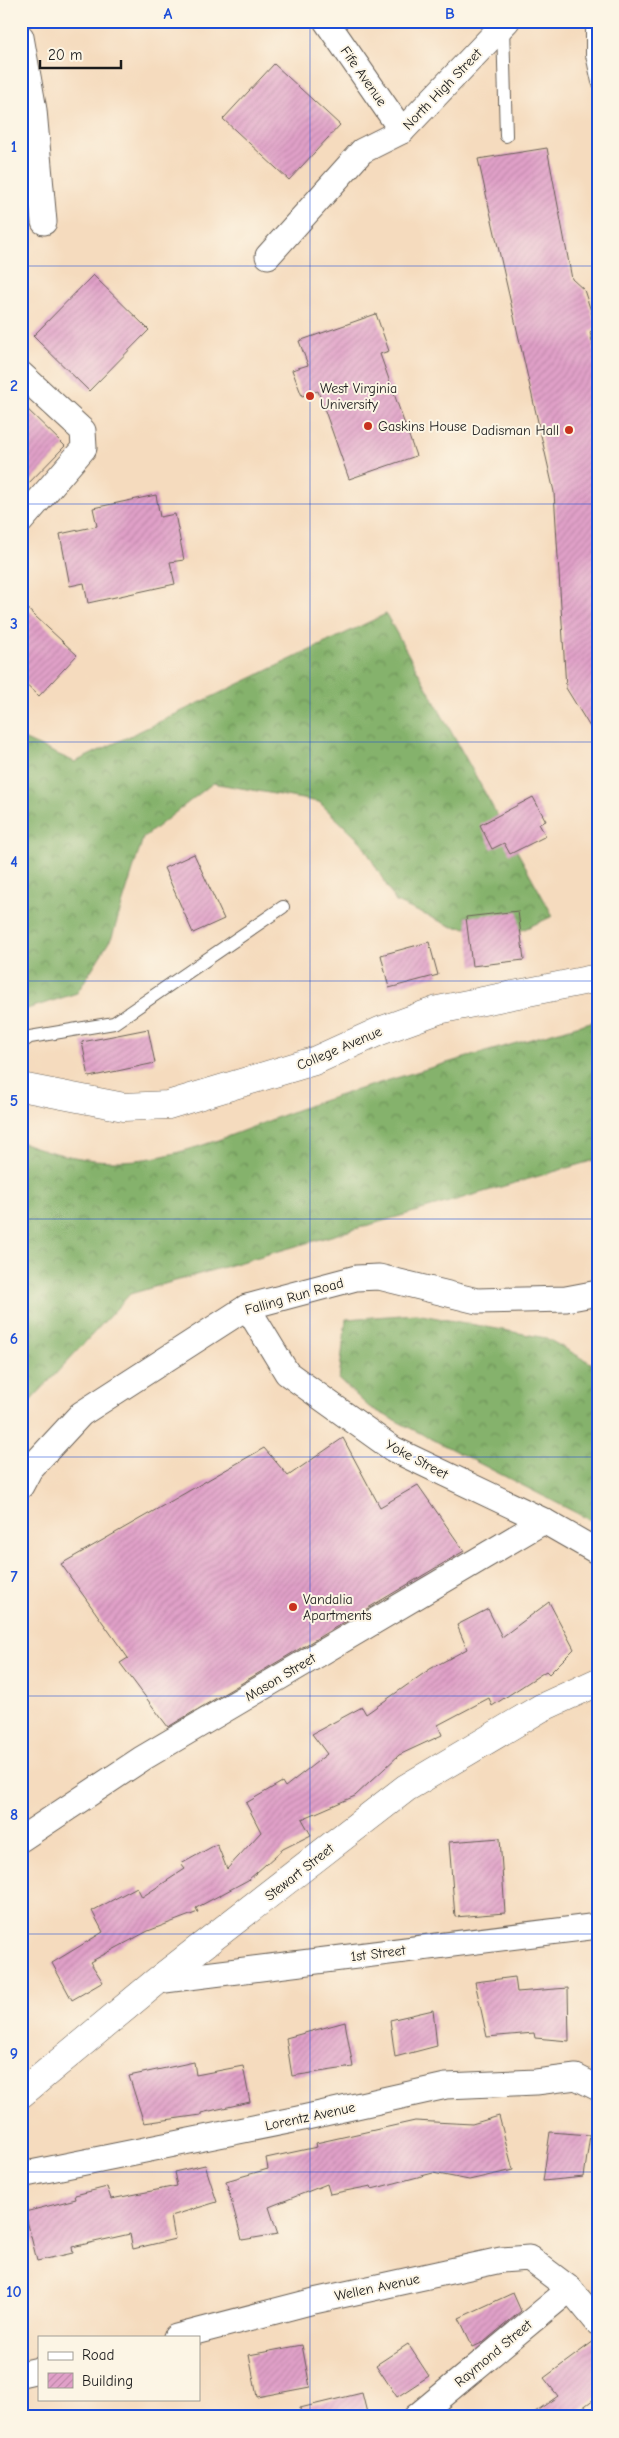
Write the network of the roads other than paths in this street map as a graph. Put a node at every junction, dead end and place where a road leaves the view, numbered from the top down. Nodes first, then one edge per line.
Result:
1 (326, 21) edge
2 (592, 21) edge
3 (505, 23) edge
4 (21, 37) edge
5 (598, 82) edge
6 (402, 131) junction
7 (506, 136) dead end
8 (44, 222) dead end
9 (268, 256) dead end
10 (21, 374) edge
11 (21, 521) edge
12 (283, 907) dead end
13 (598, 978) edge
14 (21, 1043) edge
15 (21, 1087) edge
16 (598, 1293) edge
17 (247, 1307) junction
18 (21, 1486) edge
19 (544, 1521) junction
20 (598, 1552) edge
21 (598, 1682) edge
22 (21, 1839) edge
23 (598, 1926) edge
24 (157, 1981) junction
25 (598, 2088) edge
26 (21, 2094) edge
27 (21, 2175) edge
28 (570, 2289) junction
29 (598, 2323) edge
30 (180, 2336) edge
31 (38, 2370) edge
32 (21, 2374) edge
33 (416, 2417) edge

1 - 6 street, Fife Avenue
2 - 5 lane
3 - 6 street, North High Street
3 - 7 lane
4 - 8 street
6 - 9 street, North High Street
10 - 11 street
12 - 14 lane
13 - 15 street, College Avenue
16 - 17 street, Falling Run Road
17 - 18 street, Falling Run Road
17 - 19 street, Yoke Street
19 - 20 street, Yoke Street
19 - 22 street, Mason Street
21 - 24 street, Stewart Street
23 - 24 street, 1st Street
24 - 26 street, Stewart Street
25 - 27 street, Lorentz Avenue
28 - 29 street, Wellen Avenue
28 - 30 street, Wellen Avenue
28 - 33 street, Raymond Street
31 - 32 street

